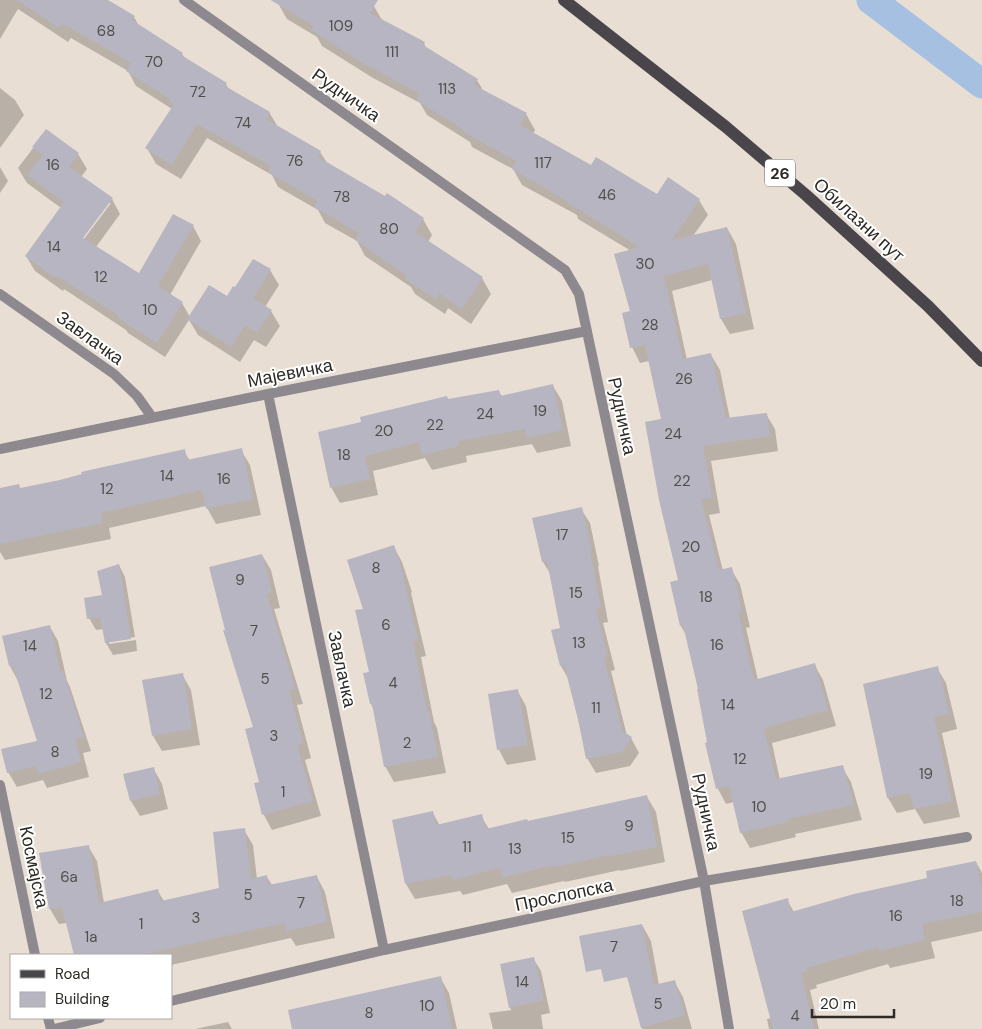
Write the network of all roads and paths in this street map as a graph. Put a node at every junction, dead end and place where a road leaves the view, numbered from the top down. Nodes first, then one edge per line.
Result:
1 (184, 0) edge
2 (564, 0) edge
3 (0, 294) edge
4 (587, 330) junction
5 (982, 361) edge
6 (268, 394) junction
7 (152, 417) junction
8 (0, 449) edge
9 (0, 785) edge
10 (967, 837) dead end
11 (704, 881) junction
12 (384, 950) junction
13 (35, 954) edge
14 (172, 1001) edge
15 (96, 1019) edge
16 (52, 1029) edge
17 (730, 1029) edge

1 - 4 street, Рудничка
2 - 5 main road, Обилазни пут / 26
3 - 7 street, Завлачка
4 - 6 street, Мајевичка
4 - 11 street, Рудничка
6 - 7 street, Мајевичка
6 - 12 street, Завлачка
7 - 8 street, Мајевичка
9 - 13 street, Космајска
10 - 11 street, Прослопска
11 - 12 street, Прослопска
11 - 17 street, Рудничка
12 - 14 street, Прослопска
15 - 16 street

